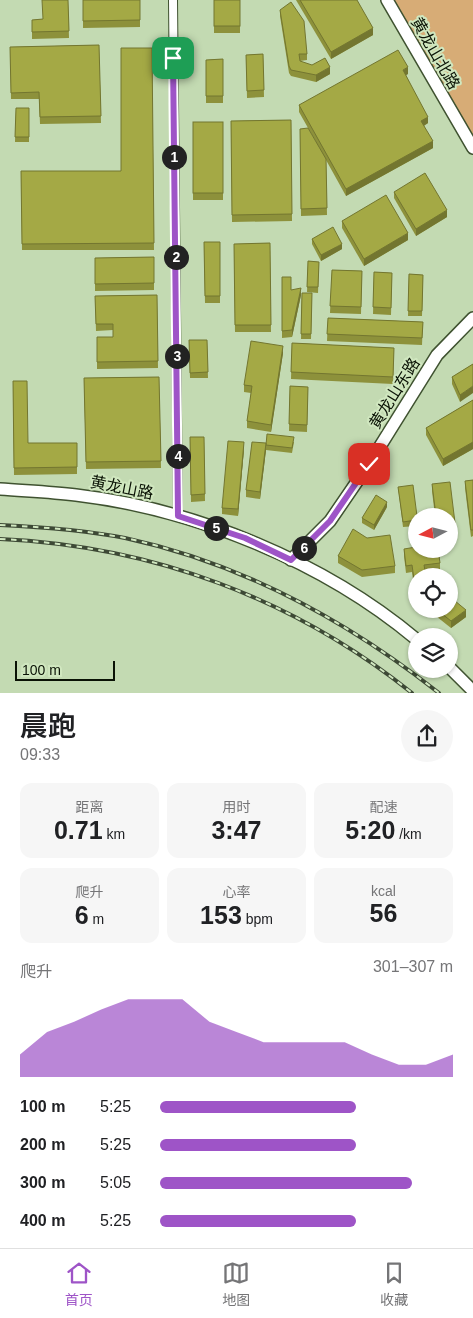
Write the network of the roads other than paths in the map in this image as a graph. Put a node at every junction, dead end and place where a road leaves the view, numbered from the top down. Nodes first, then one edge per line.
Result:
1 (173, 0) edge
2 (387, 0) edge
3 (473, 148) edge
4 (473, 318) edge
5 (0, 489) edge
6 (178, 516) junction
7 (291, 560) junction
8 (408, 633) edge
9 (458, 676) edge
10 (473, 691) edge

1 - 6 street
2 - 3 street, 黄龙山北路
4 - 7 street, 黄龙山东路
5 - 6 street, 黄龙山路
6 - 7 street, 黄龙山路
7 - 8 street, 黄龙山路
9 - 10 street

